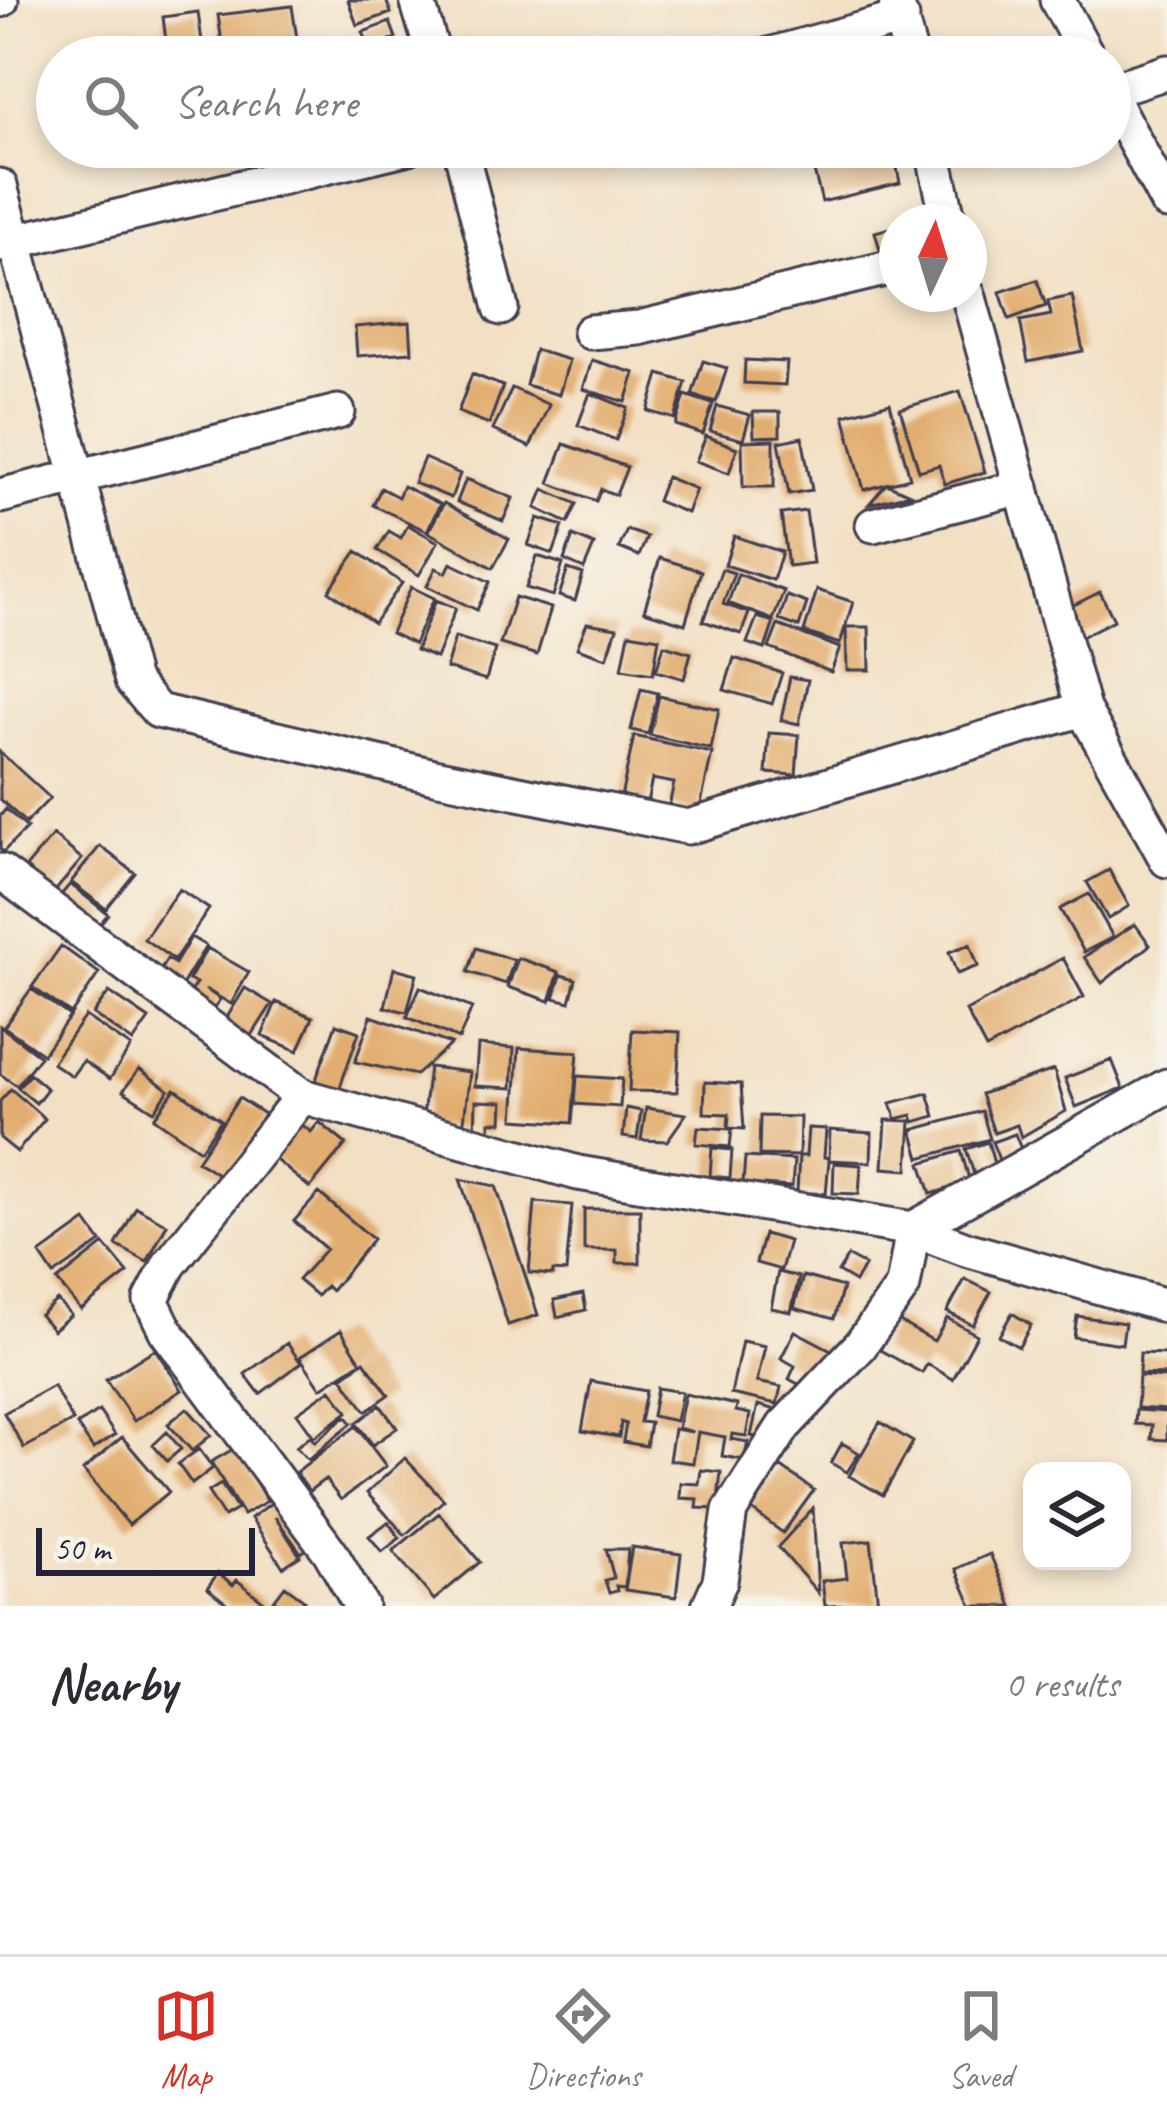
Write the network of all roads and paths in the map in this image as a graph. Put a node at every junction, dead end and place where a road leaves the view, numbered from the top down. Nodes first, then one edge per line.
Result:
1 (417, 0) edge
2 (1057, 0) edge
3 (899, 9) edge
4 (428, 36) edge
5 (822, 36) edge
6 (1077, 36) edge
7 (1167, 72) edge
8 (1131, 85) edge
9 (1131, 133) edge
10 (321, 168) edge
11 (465, 168) edge
12 (937, 168) edge
13 (0, 186) edge
14 (1167, 202) edge
15 (945, 204) edge
16 (7, 243) edge
17 (879, 270) edge
18 (501, 308) dead end
19 (973, 312) edge
20 (590, 332) dead end
21 (338, 412) dead end
22 (78, 477) junction
23 (1022, 487) junction
24 (0, 496) edge
25 (873, 525) dead end
26 (1083, 709) junction
27 (1167, 860) edge
28 (0, 872) edge
29 (1167, 1086) edge
30 (302, 1096) junction
31 (913, 1229) junction
32 (1167, 1306) edge
33 (361, 1606) edge
34 (709, 1606) edge

1 - 4 street
2 - 6 street
3 - 5 street
7 - 8 street
9 - 14 street
10 - 16 street
11 - 18 street
12 - 15 street
13 - 16 street
16 - 22 street
17 - 20 street
19 - 23 street
21 - 22 street
22 - 24 street
22 - 26 street
23 - 25 street
23 - 26 street
26 - 27 street
28 - 30 street
29 - 31 street
30 - 31 street
30 - 33 street
31 - 32 street
31 - 34 street

